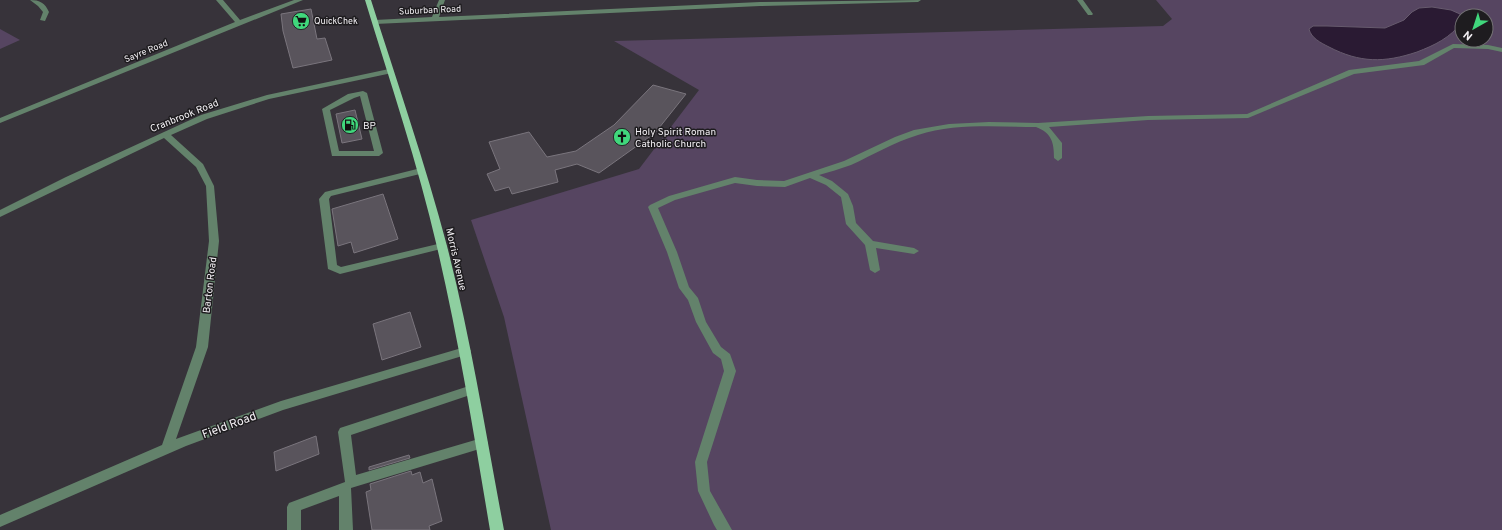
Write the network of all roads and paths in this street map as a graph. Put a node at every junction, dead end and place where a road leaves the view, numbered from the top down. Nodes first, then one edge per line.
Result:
1 (33, 0) edge
2 (219, 0) edge
3 (300, 0) edge
4 (368, 0) edge
5 (442, 0) edge
6 (918, 0) edge
7 (1080, 0) edge
8 (759, 2) edge
9 (1090, 14) dead end
10 (435, 19) junction
11 (43, 20) dead end
12 (375, 22) junction
13 (239, 23) junction
14 (1502, 50) edge
15 (389, 71) junction
16 (363, 93) joint
17 (0, 121) edge
18 (1038, 125) junction
19 (165, 134) junction
20 (1058, 158) dead end
21 (421, 171) junction
22 (810, 175) junction
23 (0, 214) edge
24 (870, 244) junction
25 (442, 246) junction
26 (914, 251) dead end
27 (875, 270) dead end
28 (465, 351) junction
29 (472, 390) junction
30 (482, 443) junction
31 (168, 448) junction
32 (348, 485) junction
33 (0, 521) edge
34 (294, 530) edge
35 (346, 530) edge
36 (497, 530) edge
37 (725, 530) edge

1 - 11 street
2 - 13 street
3 - 13 street, Sayre Road
4 - 12 main road, Morris Avenue
5 - 10 street
6 - 8 street, Suburban Road
7 - 9 street
8 - 10 street, Suburban Road
10 - 12 street, Suburban Road
12 - 15 main road, Morris Avenue
13 - 17 street, Sayre Road
14 - 18 street
15 - 19 street, Cranbrook Road
15 - 21 main road, Morris Avenue
16 - 16 street
18 - 20 street
18 - 22 street
19 - 23 street, Cranbrook Road
19 - 31 street, Barton Road
21 - 25 main road, Morris Avenue
21 - 25 street
22 - 24 street
22 - 37 street
24 - 26 street
24 - 27 street
25 - 28 main road, Morris Avenue
28 - 29 main road, Morris Avenue
28 - 31 street, Field Road
29 - 30 main road, Morris Avenue
29 - 32 street
30 - 32 street
30 - 36 main road, Morris Avenue
31 - 33 street, Field Road
32 - 34 street
32 - 35 street

